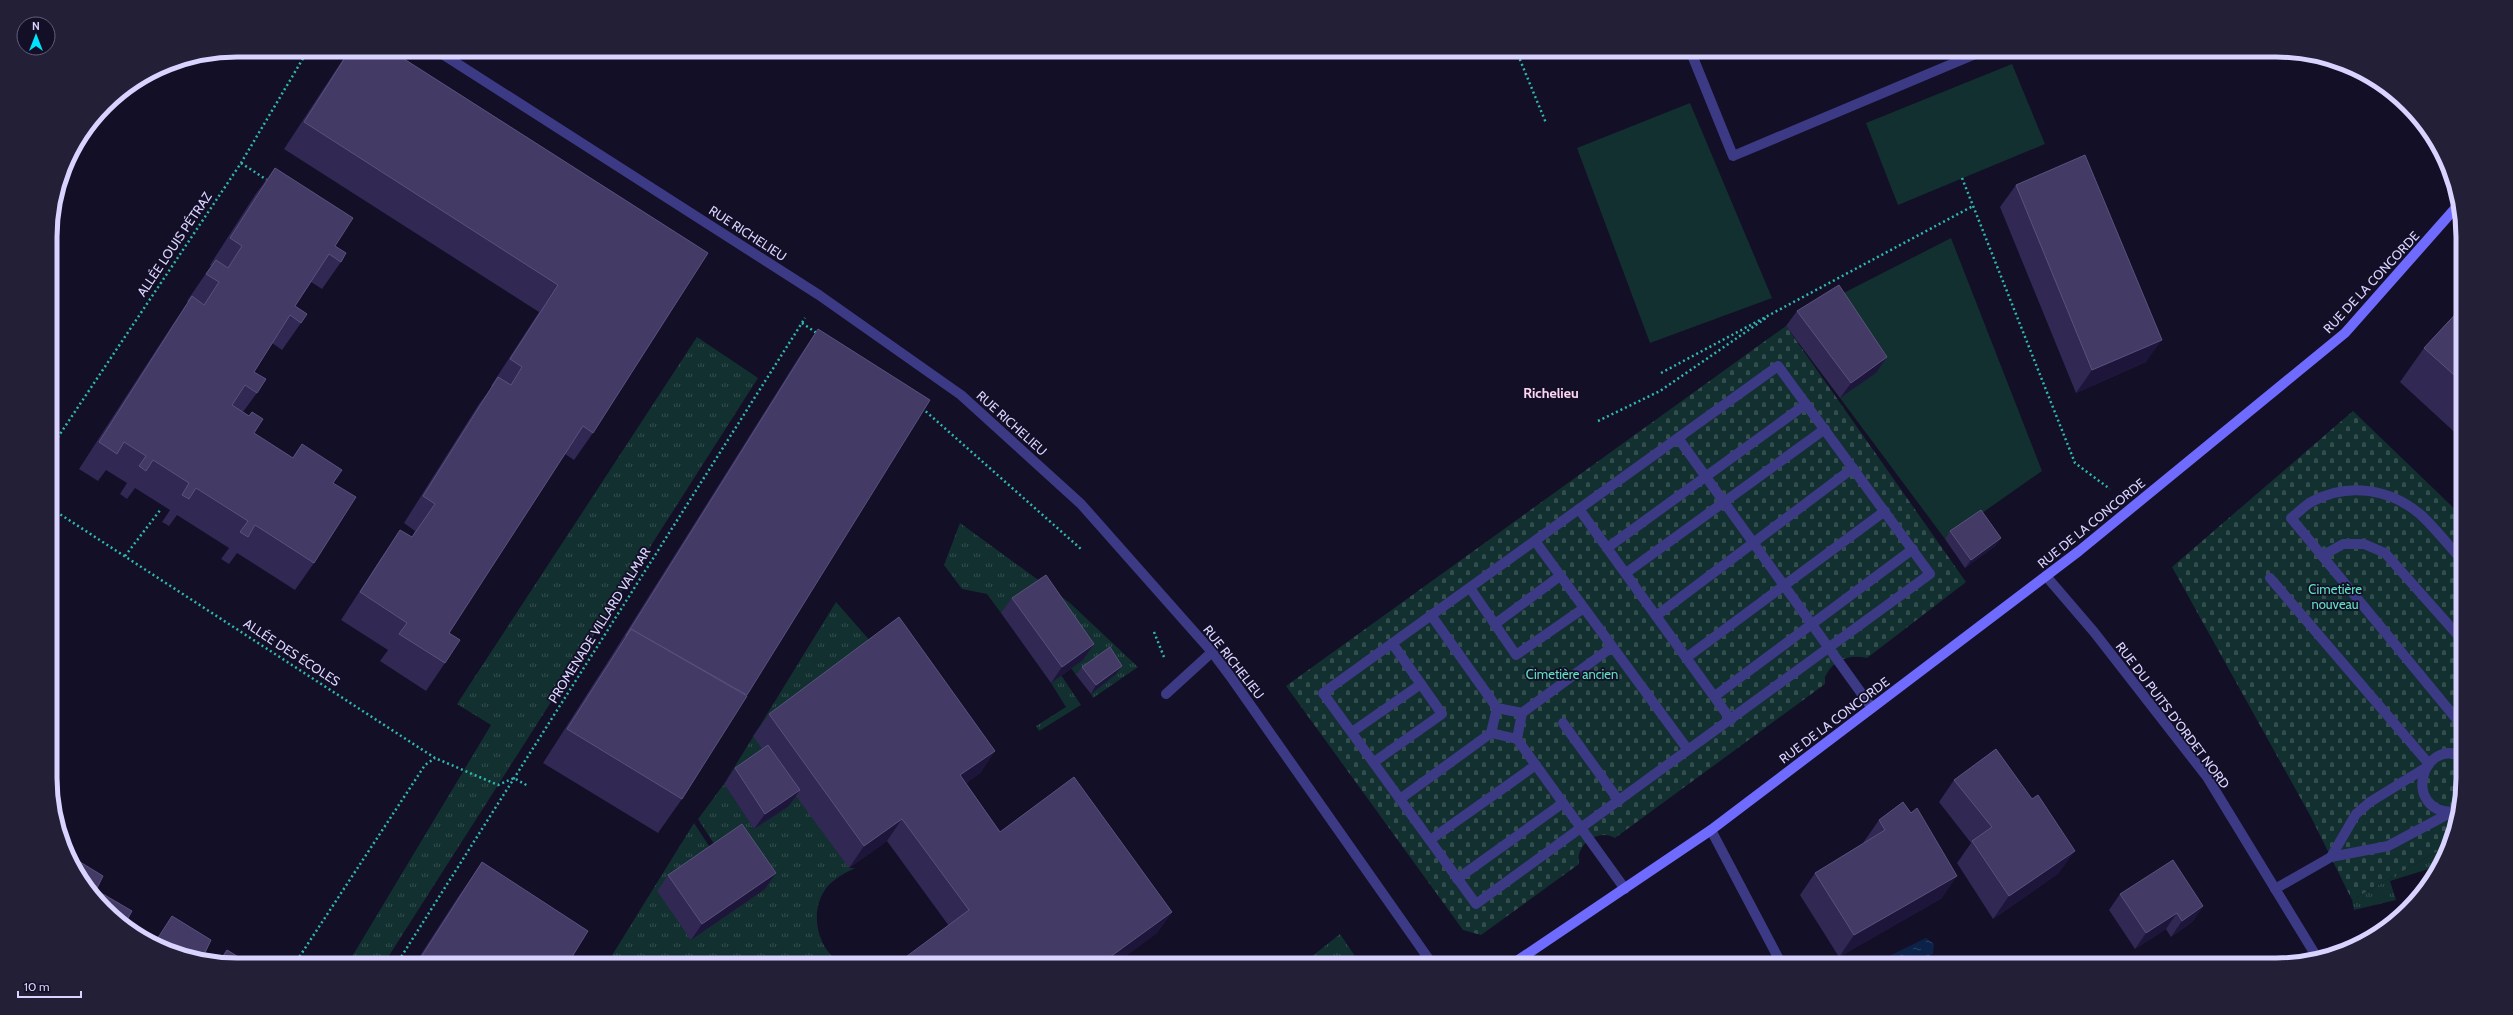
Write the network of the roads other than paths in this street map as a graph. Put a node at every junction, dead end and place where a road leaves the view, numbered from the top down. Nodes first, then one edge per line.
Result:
1 (447, 57) edge
2 (1693, 57) edge
3 (1968, 57) edge
4 (2454, 210) edge
5 (1806, 404) junction
6 (1825, 429) junction
7 (1678, 438) junction
8 (1853, 468) junction
9 (1706, 476) junction
10 (1724, 502) junction
11 (1579, 509) junction
12 (1885, 511) junction
13 (1535, 541) junction
14 (1754, 542) junction
15 (1607, 548) junction
16 (1913, 549) junction
17 (2456, 554) edge
18 (2322, 556) junction
19 (1626, 573) junction
20 (1560, 576) junction
21 (2046, 576) junction
22 (2270, 578) dead end
23 (1785, 585) junction
24 (1470, 588) junction
25 (1584, 608) junction
26 (1432, 615) junction
27 (1656, 616) junction
28 (1812, 623) junction
29 (1495, 624) junction
30 (2456, 633) edge
31 (1392, 643) junction
32 (1612, 647) junction
33 (1830, 648) junction
34 (1212, 652) junction
35 (1686, 658) junction
36 (1421, 684) junction
37 (1166, 694) dead end
38 (1714, 696) junction
39 (1497, 708) junction
40 (1872, 708) junction
41 (1522, 713) junction
42 (2456, 719) edge
43 (1731, 720) junction
44 (1563, 723) dead end
45 (1352, 732) junction
46 (1491, 733) junction
47 (1517, 738) junction
48 (1688, 750) junction
49 (2456, 754) edge
50 (1374, 762) junction
51 (1536, 765) junction
52 (2428, 765) junction
53 (1400, 799) junction
54 (1619, 801) junction
55 (1563, 803) junction
56 (2453, 812) edge
57 (2453, 813) edge
58 (1581, 828) junction
59 (1711, 830) junction
60 (1430, 840) junction
61 (2331, 857) junction
62 (1457, 879) junction
63 (1625, 889) junction
64 (2275, 889) junction
65 (2315, 954) edge
66 (1428, 958) edge
67 (1522, 958) edge
68 (1778, 958) edge

1 - 34 street, RUE RICHELIEU
2 - 3 street
4 - 21 street, RUE DE LA CONCORDE
5 - 6 street
5 - 7 street
5 - 9 street
6 - 8 street
6 - 10 street
7 - 9 street
7 - 11 street
8 - 12 street
8 - 14 street
9 - 10 street
9 - 15 street
10 - 14 street
10 - 19 street
11 - 13 street
11 - 15 street
12 - 16 street
12 - 23 street
13 - 20 street
13 - 24 street
14 - 23 street
14 - 27 street
15 - 19 street
16 - 28 street
16 - 33 street
17 - 18 street
18 - 30 street
18 - 42 street
19 - 27 street
20 - 25 street
20 - 29 street
21 - 40 street, RUE DE LA CONCORDE
21 - 64 street, RUE DU PUITS D'ORDET NORD
22 - 52 street
23 - 28 street
23 - 35 street
24 - 26 street
24 - 29 street
25 - 29 street
25 - 32 street
26 - 31 street
26 - 39 street
27 - 35 street
28 - 33 street
28 - 38 street
31 - 36 street
31 - 45 street
32 - 41 street
32 - 48 street
33 - 40 street
33 - 43 street
34 - 37 street
34 - 66 street, RUE RICHELIEU
35 - 38 street
36 - 45 street
36 - 50 street
38 - 43 street
39 - 41 street
39 - 46 street
40 - 59 street, RUE DE LA CONCORDE
41 - 47 street
43 - 48 street
44 - 54 street
45 - 50 street
46 - 47 street
46 - 53 street
47 - 51 street
48 - 54 street
49 - 52 street
50 - 53 street
51 - 55 street
51 - 60 street
52 - 56 street
52 - 61 street
53 - 60 street
54 - 58 street
55 - 58 street
55 - 62 street
57 - 61 street
58 - 62 street
58 - 63 street
59 - 63 street, RUE DE LA CONCORDE
59 - 68 street
60 - 62 street
61 - 64 street
63 - 67 street, RUE DE LA CONCORDE
64 - 65 street, RUE DU PUITS D'ORDET NORD

